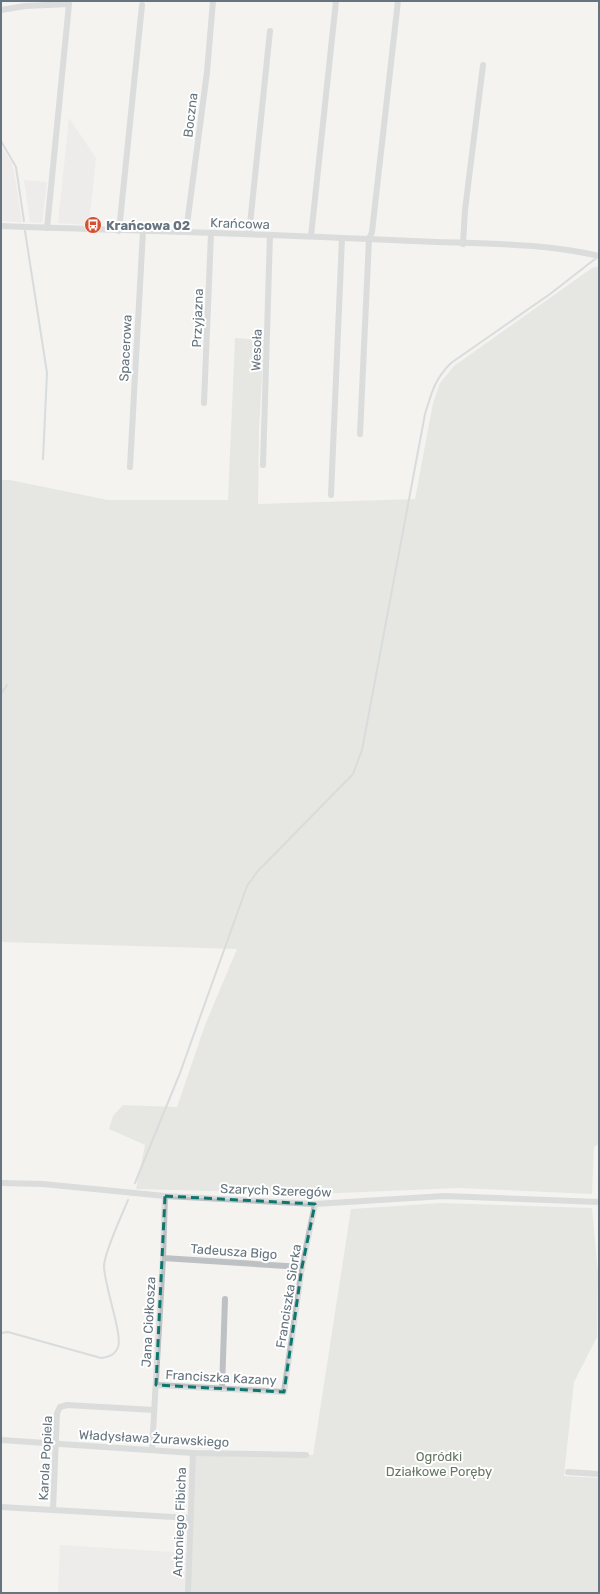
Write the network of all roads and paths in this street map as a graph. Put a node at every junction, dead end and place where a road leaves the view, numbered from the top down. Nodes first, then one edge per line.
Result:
1 (213, 1) edge
2 (336, 1) edge
3 (398, 1) edge
4 (142, 5) dead end
5 (1, 10) edge
6 (270, 31) dead end
7 (484, 65) dead end
8 (1, 226) edge
9 (47, 228) junction
10 (119, 231) junction
11 (143, 231) junction
12 (186, 232) junction
13 (211, 233) junction
14 (248, 234) junction
15 (270, 235) junction
16 (311, 236) junction
17 (342, 238) junction
18 (369, 239) junction
19 (463, 244) junction
20 (599, 256) edge
21 (204, 403) dead end
22 (360, 434) dead end
23 (263, 465) dead end
24 (130, 467) dead end
25 (331, 495) dead end
26 (1, 1183) edge
27 (165, 1196) junction
28 (599, 1202) edge
29 (315, 1204) junction
30 (163, 1258) junction
31 (302, 1267) junction
32 (226, 1299) dead end
33 (156, 1385) junction
34 (222, 1389) junction
35 (284, 1392) joint
36 (154, 1410) junction
37 (1, 1440) edge
38 (55, 1443) junction
39 (152, 1449) junction
40 (193, 1453) junction
41 (306, 1455) dead end
42 (568, 1472) dead end
43 (599, 1474) edge
44 (1, 1507) edge
45 (53, 1510) junction
46 (190, 1518) junction
47 (188, 1593) edge

1 - 12 street, Boczna
2 - 16 street
3 - 18 street
4 - 10 street
5 - 9 street
6 - 14 street
7 - 19 street
8 - 9 street, Krańcowa
9 - 10 street, Krańcowa
10 - 11 street, Krańcowa
11 - 12 street, Krańcowa
11 - 24 street, Spacerowa
12 - 13 street, Krańcowa
13 - 14 street, Krańcowa
13 - 21 street, Przyjazna
14 - 15 street, Krańcowa
15 - 16 street, Krańcowa
15 - 23 street, Wesoła
16 - 17 street, Krańcowa
17 - 18 street, Krańcowa
17 - 25 street
18 - 19 street, Krańcowa
18 - 22 street
19 - 20 street, Krańcowa
26 - 27 street, Szarych Szeregów
27 - 29 street, Szarych Szeregów
27 - 30 street, Jana Ciołkosza
28 - 29 street, Szarych Szeregów
29 - 31 street, Franciszka Siorka
30 - 31 street, Tadeusza Bigo
30 - 33 street, Jana Ciołkosza
31 - 35 street, Franciszka Siorka
32 - 34 street
33 - 34 street, Franciszka Kazany
33 - 36 street, Jana Ciołkosza
34 - 35 street, Franciszka Kazany
36 - 38 street, Karola Popiela
36 - 39 street, Jana Ciołkosza
37 - 38 street, Władysława Żurawskiego
38 - 39 street, Władysława Żurawskiego
38 - 45 street, Karola Popiela
39 - 40 street, Władysława Żurawskiego
40 - 41 street, Władysława Żurawskiego
40 - 46 street, Antoniego Fibicha
42 - 43 street
44 - 45 street
45 - 46 street
46 - 47 street, Antoniego Fibicha

